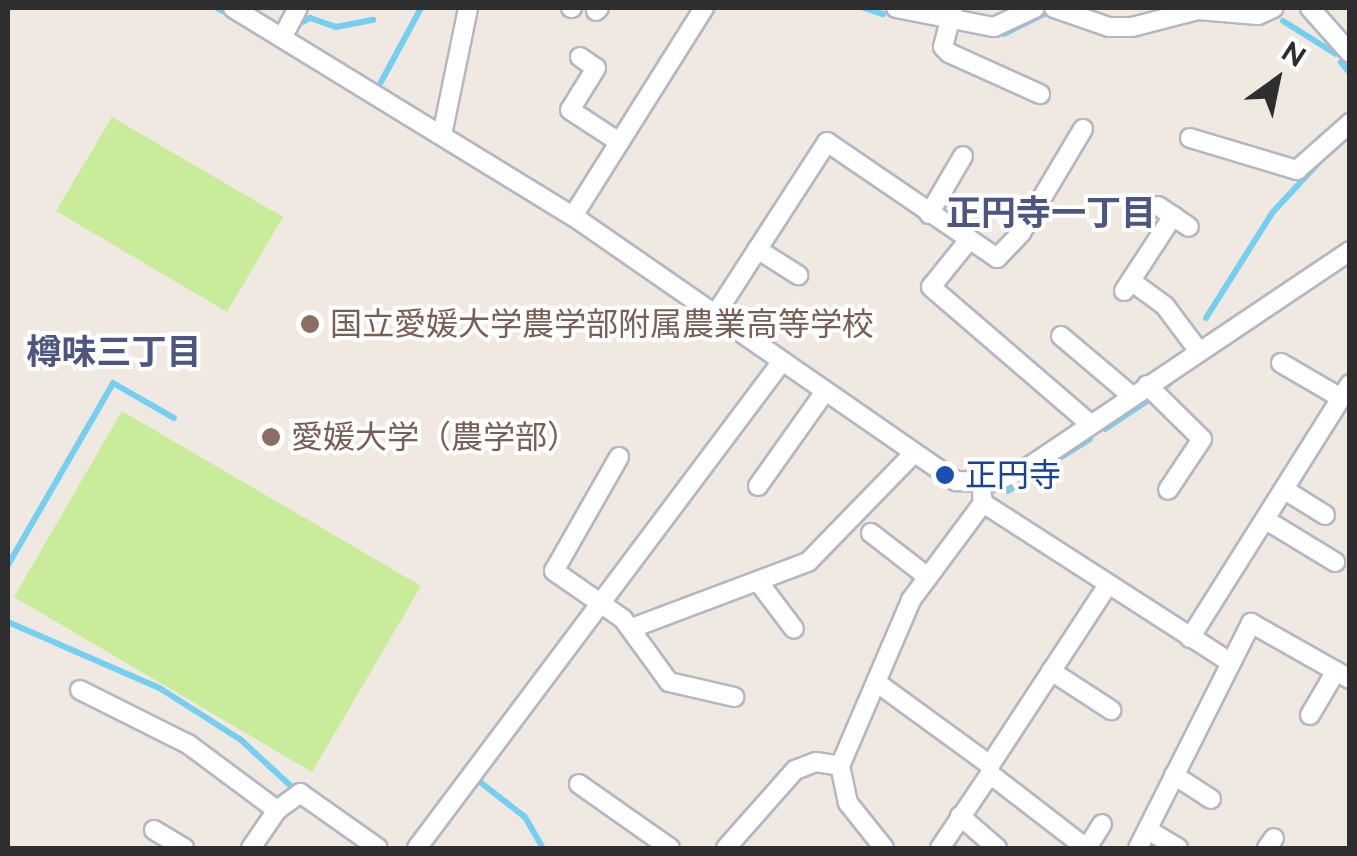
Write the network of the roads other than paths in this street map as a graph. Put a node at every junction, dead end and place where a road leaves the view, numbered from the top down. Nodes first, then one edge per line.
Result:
1 (233, 8) edge
2 (298, 8) edge
3 (468, 8) edge
4 (704, 8) edge
5 (896, 8) edge
6 (1035, 8) edge
7 (1054, 8) edge
8 (1274, 8) edge
9 (1310, 8) edge
10 (952, 13) edge
11 (284, 36) junction
12 (1350, 53) edge
13 (580, 56) dead end
14 (1040, 94) dead end
15 (1350, 123) edge
16 (442, 135) junction
17 (619, 142) junction
18 (1082, 142) dead end
19 (963, 156) dead end
20 (1201, 162) dead end
21 (1034, 211) junction
22 (929, 214) junction
23 (573, 216) junction
24 (1174, 216) dead end
25 (1051, 221) dead end
26 (968, 240) junction
27 (757, 250) junction
28 (1350, 251) edge
29 (798, 275) dead end
30 (715, 315) junction
31 (1061, 336) dead end
32 (1198, 350) junction
33 (1282, 362) dead end
34 (780, 364) junction
35 (1139, 390) junction
36 (1345, 391) edge
37 (824, 394) junction
38 (1090, 424) junction
39 (912, 455) junction
40 (618, 457) dead end
41 (758, 486) dead end
42 (1168, 490) dead end
43 (1285, 490) junction
44 (982, 493) junction
45 (1325, 515) dead end
46 (1266, 520) junction
47 (871, 532) dead end
48 (1335, 562) dead end
49 (928, 576) junction
50 (760, 584) junction
51 (1108, 585) junction
52 (600, 602) junction
53 (632, 628) junction
54 (794, 629) dead end
55 (1190, 638) junction
56 (1228, 661) junction
57 (1051, 672) junction
58 (1343, 675) edge
59 (876, 682) junction
60 (80, 690) dead end
61 (734, 697) dead end
62 (1111, 710) dead end
63 (1310, 716) dead end
64 (840, 766) junction
65 (990, 769) junction
66 (1174, 776) junction
67 (580, 784) dead end
68 (1211, 799) dead end
69 (277, 810) junction
70 (960, 816) junction
71 (1102, 824) dead end
72 (154, 830) dead end
73 (1148, 830) junction
74 (184, 848) edge
75 (251, 848) edge
76 (378, 848) edge
77 (417, 848) edge
78 (670, 848) edge
79 (726, 848) edge
80 (884, 848) edge
81 (940, 848) edge
82 (996, 848) edge
83 (1086, 848) edge
84 (1138, 848) edge
85 (1178, 848) edge

1 - 11 street
2 - 11 street
3 - 16 street
4 - 17 street
5 - 10 street
6 - 10 street
7 - 8 street
9 - 12 street
10 - 14 street
11 - 16 street
13 - 17 street
15 - 20 street
16 - 23 street
17 - 23 street
18 - 21 street
19 - 22 street
21 - 25 street
21 - 26 street
22 - 26 street
22 - 27 street
23 - 30 street
24 - 32 street
26 - 38 street
27 - 29 street
27 - 30 street
28 - 32 street
30 - 34 street
31 - 35 street
32 - 35 street
33 - 36 street
34 - 37 street
34 - 52 street
35 - 38 street
35 - 42 street
36 - 43 street
37 - 39 street
37 - 41 street
38 - 44 street
39 - 44 street
39 - 50 street
40 - 52 street
43 - 45 street
43 - 46 street
44 - 49 street
44 - 51 street
46 - 48 street
46 - 55 street
47 - 49 street
49 - 59 street
50 - 53 street
50 - 54 street
51 - 55 street
51 - 57 street
52 - 53 street
52 - 77 street
53 - 61 street
55 - 56 street
56 - 58 street
56 - 66 street
57 - 62 street
57 - 65 street
58 - 63 street
59 - 64 street
59 - 65 street
60 - 69 street
64 - 79 street
64 - 80 street
65 - 70 street
65 - 83 street
66 - 68 street
66 - 73 street
67 - 78 street
69 - 75 street
69 - 76 street
70 - 81 street
70 - 82 street
71 - 83 street
72 - 74 street
73 - 84 street
73 - 85 street

